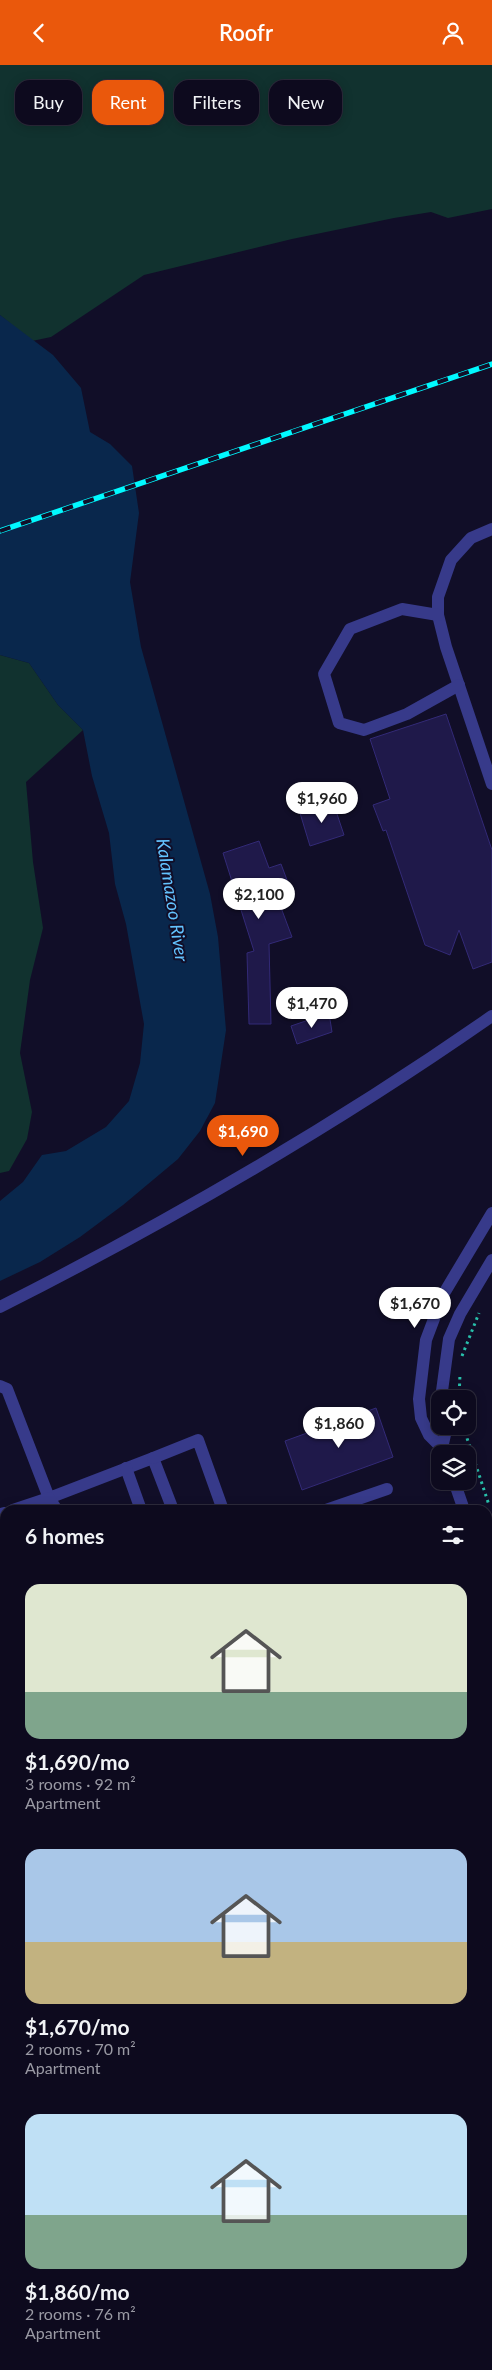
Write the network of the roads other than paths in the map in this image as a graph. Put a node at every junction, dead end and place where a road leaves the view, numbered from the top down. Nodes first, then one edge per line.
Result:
1 (492, 529) edge
2 (438, 615) junction
3 (459, 685) junction
4 (491, 780) edge
5 (492, 1016) edge
6 (492, 1213) edge
7 (492, 1260) edge
8 (0, 1307) edge
9 (0, 1386) edge
10 (442, 1390) edge
11 (438, 1445) edge
12 (153, 1458) junction
13 (126, 1468) junction
14 (386, 1489) dead end
15 (457, 1490) edge
16 (49, 1498) junction
17 (27, 1505) edge
18 (54, 1505) edge
19 (139, 1505) edge
20 (171, 1505) edge
21 (220, 1505) edge
22 (340, 1505) edge
23 (462, 1505) edge

1 - 2 street
2 - 3 street
2 - 3 street
3 - 4 street
5 - 8 street
6 - 11 street
7 - 10 street
9 - 16 street
12 - 13 street
12 - 20 street
12 - 21 street
13 - 16 street
13 - 19 street
14 - 22 street
15 - 23 street
16 - 17 street
16 - 18 street

